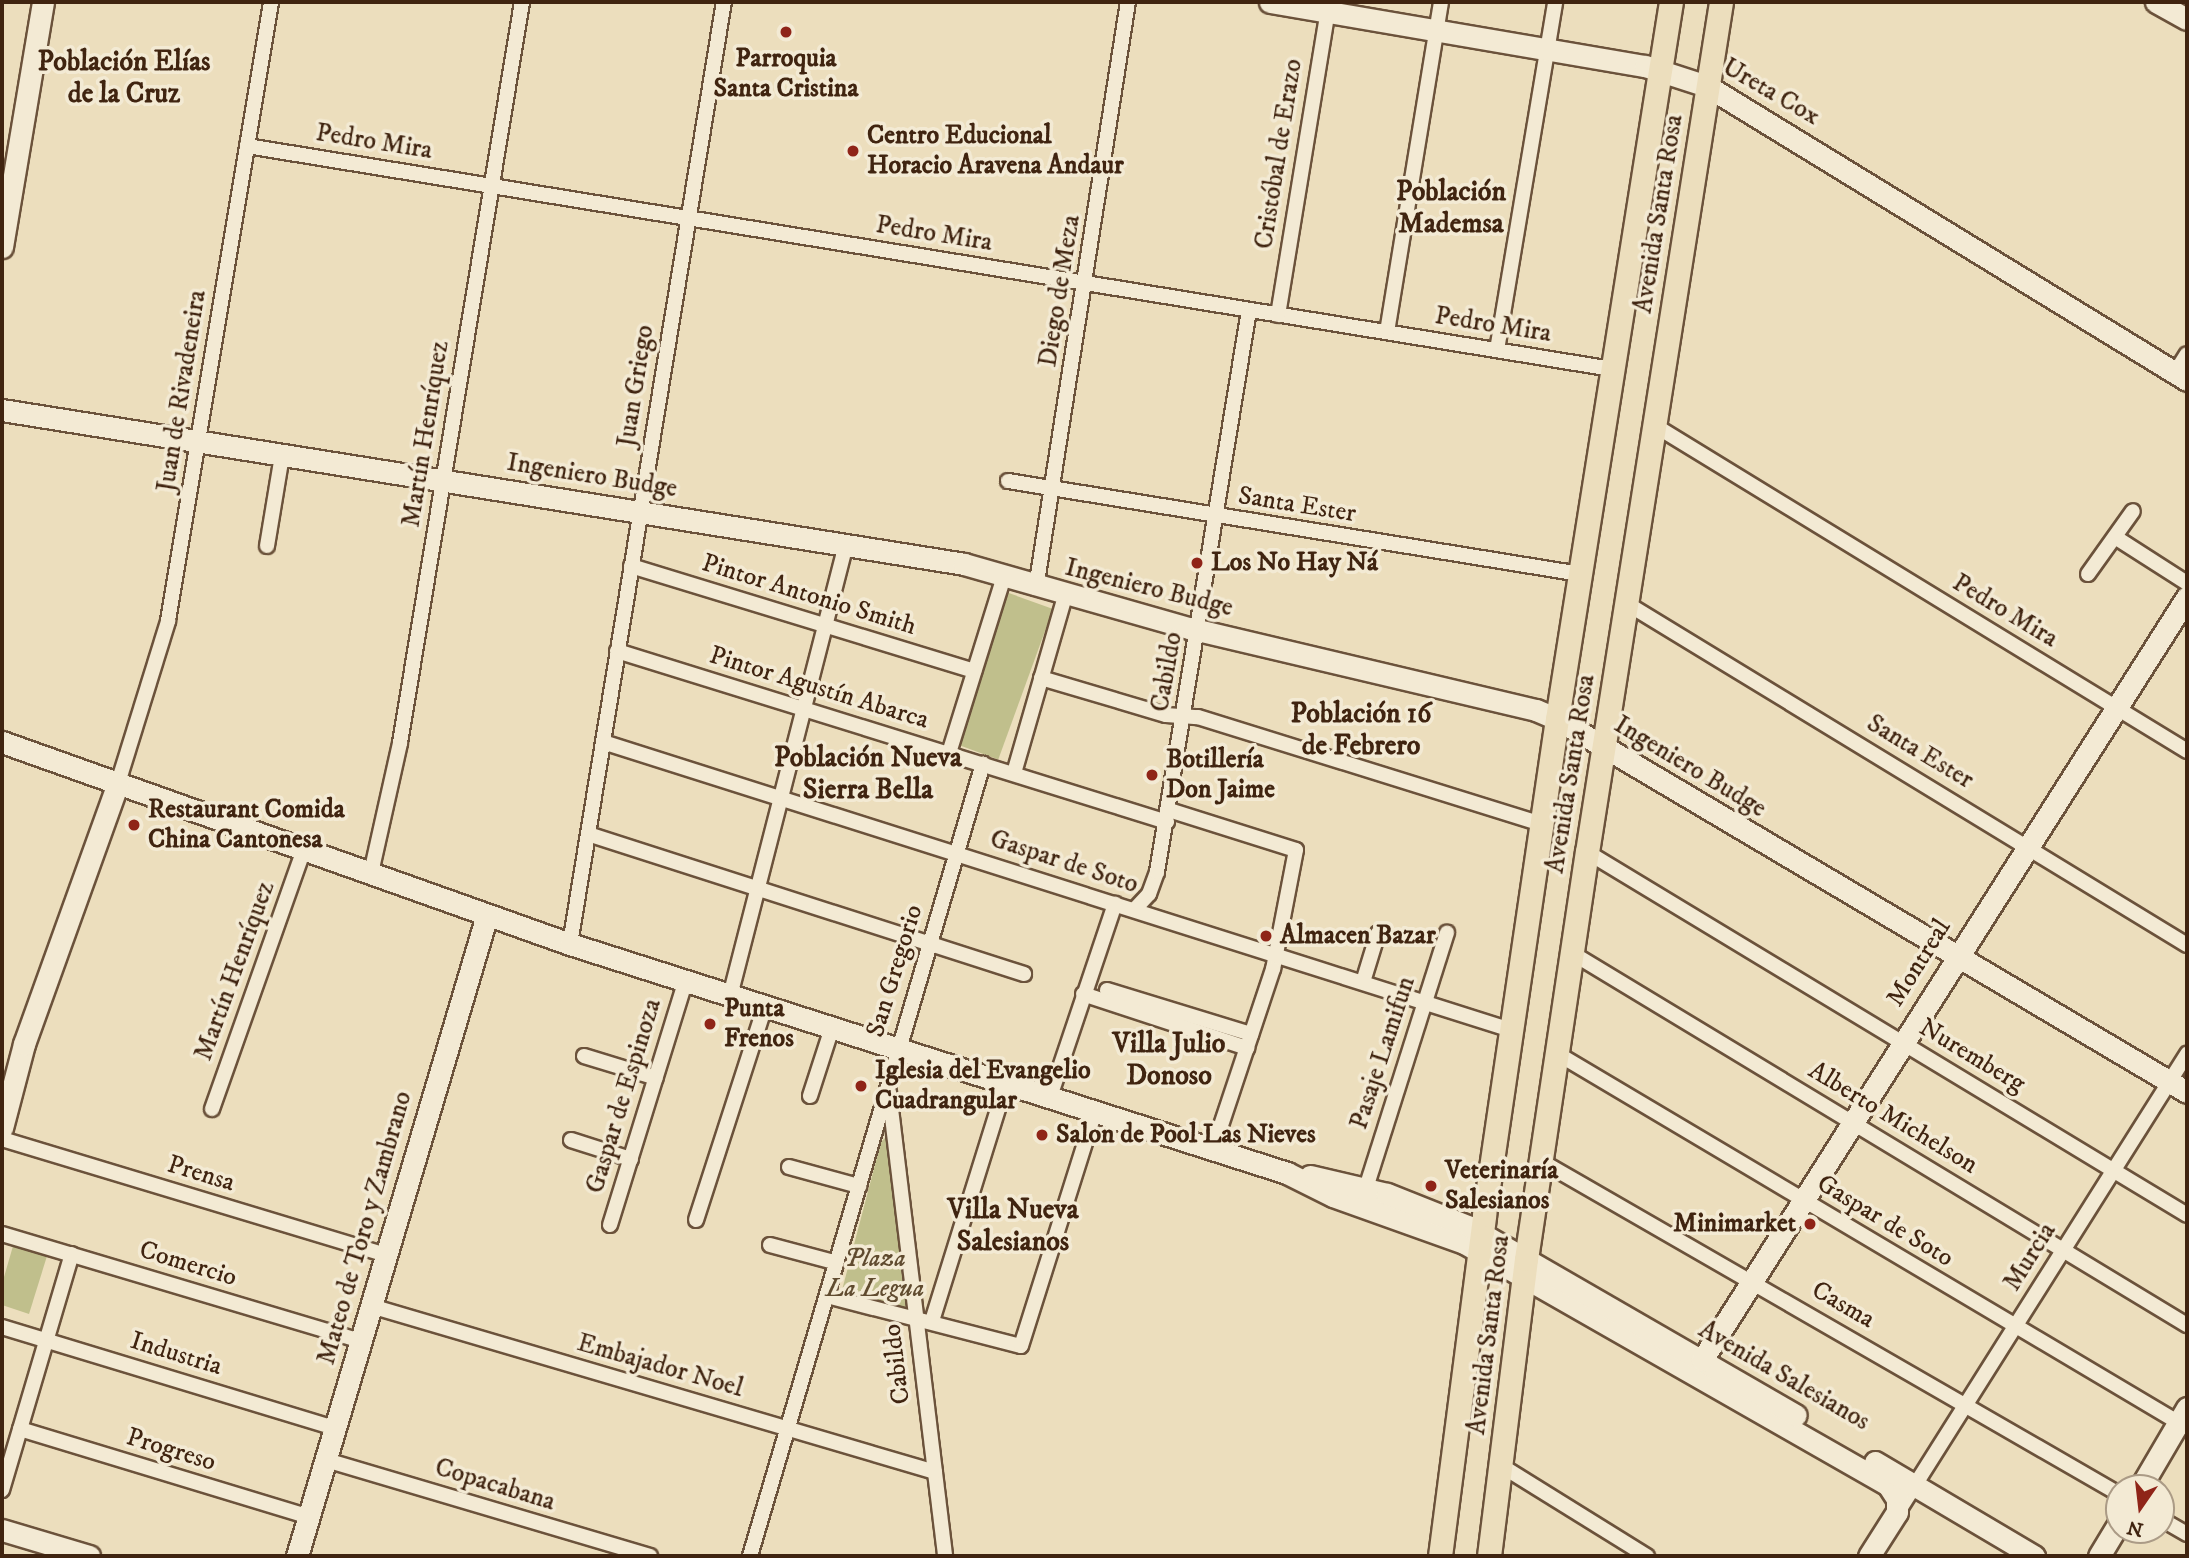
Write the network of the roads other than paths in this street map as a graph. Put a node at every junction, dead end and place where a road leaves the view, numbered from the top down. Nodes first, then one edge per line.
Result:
1 (43, 2) edge
2 (271, 2) edge
3 (522, 2) edge
4 (724, 2) edge
5 (1128, 2) edge
6 (1270, 2) edge
7 (1441, 2) edge
8 (1555, 2) edge
9 (1671, 2) edge
10 (1721, 2) edge
11 (2156, 2) edge
12 (1328, 7) edge
13 (2187, 19) edge
14 (1437, 30) junction
15 (1546, 49) junction
16 (1660, 70) junction
17 (1707, 86) junction
18 (247, 146) junction
19 (492, 186) junction
20 (688, 218) junction
21 (2, 247) edge
22 (1087, 284) junction
23 (1250, 310) junction
24 (1278, 315) junction
25 (1387, 332) junction
26 (1497, 351) junction
27 (2187, 354) edge
28 (1612, 369) junction
29 (2181, 376) edge
30 (2, 410) edge
31 (1654, 425) junction
32 (199, 442) junction
33 (282, 455) junction
34 (444, 481) junction
35 (1008, 481) dead end
36 (1052, 488) junction
37 (2133, 511) dead end
38 (640, 512) junction
39 (1217, 517) junction
40 (2115, 537) junction
41 (846, 545) junction
42 (267, 546) dead end
43 (631, 566) junction
44 (1580, 574) junction
45 (2088, 574) dead end
46 (1004, 576) junction
47 (2187, 583) edge
48 (1036, 587) junction
49 (1065, 596) junction
50 (2187, 597) edge
51 (1626, 603) junction
52 (825, 625) junction
53 (1199, 630) junction
54 (617, 651) junction
55 (974, 671) junction
56 (1041, 678) junction
57 (2116, 707) junction
58 (804, 708) junction
59 (1184, 716) junction
60 (1557, 719) junction
61 (2, 742) edge
62 (603, 742) junction
63 (1603, 748) junction
64 (2187, 751) edge
65 (949, 753) junction
66 (983, 764) junction
67 (1014, 773) junction
68 (118, 783) junction
69 (781, 798) junction
70 (1168, 816) junction
71 (1541, 824) junction
72 (588, 834) junction
73 (2026, 845) junction
74 (304, 849) junction
75 (1587, 852) junction
76 (956, 853) junction
77 (371, 873) junction
78 (758, 888) junction
79 (1115, 904) junction
80 (1134, 910) junction
81 (487, 915) junction
82 (1378, 933) dead end
83 (1447, 933) dead end
84 (570, 944) junction
85 (928, 944) junction
86 (2187, 945) edge
87 (1572, 953) junction
88 (1276, 955) junction
89 (1956, 956) junction
90 (1024, 974) dead end
91 (685, 982) junction
92 (1363, 982) junction
93 (1107, 989) dead end
94 (1083, 994) junction
95 (730, 996) junction
96 (1425, 1002) junction
97 (1130, 1004) junction
98 (765, 1007) junction
99 (832, 1028) junction
100 (1511, 1030) junction
101 (1249, 1041) junction
102 (1902, 1042) junction
103 (897, 1048) junction
104 (1558, 1054) junction
105 (2187, 1055) edge
106 (584, 1056) dead end
107 (656, 1078) junction
108 (888, 1083) junction
109 (1006, 1083) junction
110 (2179, 1087) edge
111 (810, 1096) dead end
112 (1050, 1097) junction
113 (212, 1109) dead end
114 (1096, 1111) junction
115 (1852, 1122) junction
116 (2, 1128) edge
117 (2, 1139) edge
118 (570, 1140) dead end
119 (1213, 1149) junction
120 (631, 1159) junction
121 (1541, 1161) junction
122 (789, 1167) dead end
123 (2114, 1170) junction
124 (1287, 1173) junction
125 (859, 1186) junction
126 (1366, 1188) junction
127 (1802, 1200) junction
128 (2187, 1215) edge
129 (696, 1220) dead end
130 (610, 1225) dead end
131 (2, 1234) edge
132 (1480, 1242) junction
133 (770, 1245) dead end
134 (2063, 1250) junction
135 (72, 1254) junction
136 (386, 1255) junction
137 (837, 1263) junction
138 (1525, 1268) junction
139 (1752, 1281) junction
140 (828, 1296) junction
141 (371, 1307) junction
142 (924, 1322) junction
143 (2187, 1325) edge
144 (2, 1327) edge
145 (2015, 1327) junction
146 (46, 1341) junction
147 (361, 1341) junction
148 (1702, 1360) junction
149 (1966, 1405) junction
150 (2184, 1420) edge
151 (335, 1428) junction
152 (20, 1429) junction
153 (788, 1429) junction
154 (326, 1460) junction
155 (1500, 1465) junction
156 (935, 1472) junction
157 (2149, 1474) edge
158 (1915, 1485) junction
159 (2105, 1486) edge
160 (2, 1490) edge
161 (1897, 1512) junction
162 (309, 1517) junction
163 (2, 1530) edge
164 (89, 1556) edge
165 (297, 1556) edge
166 (650, 1556) edge
167 (750, 1556) edge
168 (944, 1556) edge
169 (1440, 1556) edge
170 (1489, 1556) edge
171 (1647, 1556) edge
172 (1869, 1556) edge
173 (2034, 1556) edge

1 - 21 street
2 - 18 street, Juan de Rivadeneira
3 - 19 street, Martín Henríquez
4 - 20 street, Juan Griego
5 - 22 street, Diego de Meza
6 - 12 street, Ureta Cox
7 - 14 street
8 - 15 street
9 - 16 main road, Avenida Santa Rosa
10 - 17 main road, Avenida Santa Rosa
11 - 13 street
12 - 14 street, Ureta Cox
12 - 24 street, Cristóbal de Erazo
14 - 15 street, Ureta Cox
14 - 25 street
15 - 16 street, Ureta Cox
15 - 26 street
16 - 17 street, Ureta Cox
16 - 28 main road, Avenida Santa Rosa
17 - 29 street, Ureta Cox
17 - 31 main road, Avenida Santa Rosa
18 - 19 street, Pedro Mira
18 - 32 street, Juan de Rivadeneira
19 - 20 street, Pedro Mira
19 - 34 street, Martín Henríquez
20 - 22 street, Pedro Mira
20 - 38 street, Juan Griego
22 - 23 street, Pedro Mira
22 - 36 street, Diego de Meza
23 - 24 street, Pedro Mira
23 - 39 street, Cabildo
24 - 25 street, Pedro Mira
25 - 26 street, Pedro Mira
26 - 28 street, Pedro Mira
27 - 29 street
28 - 44 main road, Avenida Santa Rosa
30 - 32 street, Ingeniero Budge
31 - 51 main road, Avenida Santa Rosa
31 - 57 street, Pedro Mira
32 - 33 street, Ingeniero Budge
32 - 68 street, Juan de Rivadeneira
33 - 34 street, Ingeniero Budge
33 - 42 street
34 - 38 street, Ingeniero Budge
34 - 77 street, Martín Henríquez
35 - 36 street, Santa Ester
36 - 39 street, Santa Ester
36 - 48 street, Diego de Meza
37 - 40 street
38 - 41 street, Ingeniero Budge
38 - 43 street, Juan Griego
39 - 44 street, Santa Ester
39 - 53 street, Cabildo
40 - 45 street
40 - 47 street
41 - 46 street, Ingeniero Budge
41 - 52 street
43 - 52 street, Pintor Antonio Smith
43 - 54 street, Juan Griego
44 - 60 main road, Avenida Santa Rosa
46 - 48 street, Ingeniero Budge
46 - 55 street
48 - 49 street, Ingeniero Budge
49 - 53 street, Ingeniero Budge
49 - 56 street
50 - 57 street, Montreal
51 - 63 main road, Avenida Santa Rosa
51 - 73 street, Santa Ester
52 - 55 street, Pintor Antonio Smith
52 - 58 street
53 - 59 street, Cabildo
53 - 60 street, Ingeniero Budge
54 - 58 street, Pintor Agustín Abarca
54 - 62 street, Juan Griego
55 - 65 street
56 - 59 street
56 - 67 street
57 - 64 street, Pedro Mira
57 - 73 street, Montreal
58 - 65 street, Pintor Agustín Abarca
58 - 69 street
59 - 70 street, Cabildo
59 - 71 street
60 - 63 street, Ingeniero Budge
60 - 71 main road, Avenida Santa Rosa
61 - 68 street
62 - 69 street, Gaspar de Soto
62 - 72 street, Juan Griego
63 - 75 main road, Avenida Santa Rosa
63 - 89 street, Ingeniero Budge
65 - 66 street, Pintor Agustín Abarca
66 - 67 street, Pintor Agustín Abarca
66 - 76 street, San Gregorio
67 - 70 street, Pintor Agustín Abarca
68 - 74 street
68 - 116 street
69 - 76 street, Gaspar de Soto
69 - 78 street
70 - 80 street, Cabildo
70 - 88 street, Pintor Agustín Abarca
71 - 100 main road, Avenida Santa Rosa
72 - 78 street
72 - 84 street, Juan Griego
73 - 86 street, Santa Ester
73 - 89 street, Montreal
74 - 77 street
74 - 113 street, Martín Henríquez
75 - 87 main road, Avenida Santa Rosa
75 - 102 street, Nuremberg
76 - 79 street, Gaspar de Soto
76 - 85 street, San Gregorio
77 - 81 street
78 - 85 street
78 - 95 street
79 - 80 street, Gaspar de Soto
79 - 94 street
80 - 88 street, Gaspar de Soto
81 - 84 street
81 - 136 street, Mateo de Toro y Zambrano
82 - 92 street
83 - 96 street, Pasaje Lamifun
84 - 91 street
85 - 90 street
85 - 103 street, San Gregorio
87 - 104 main road, Avenida Santa Rosa
87 - 115 street, Alberto Michelson
88 - 92 street, Gaspar de Soto
88 - 101 street
89 - 102 street, Montreal
89 - 110 street, Ingeniero Budge
91 - 95 street
91 - 107 street, Gaspar de Espinoza
92 - 96 street, Gaspar de Soto
93 - 97 street
94 - 97 street
94 - 112 street
95 - 98 street
96 - 100 street, Gaspar de Soto
96 - 126 street, Pasaje Lamifun
97 - 101 street
98 - 99 street
98 - 129 street
99 - 103 street
99 - 111 street
100 - 132 main road, Avenida Santa Rosa
101 - 119 street
102 - 115 street, Montreal
102 - 123 street, Nuremberg
103 - 108 street, San Gregorio
103 - 109 street
104 - 121 main road, Avenida Santa Rosa
104 - 127 street, Gaspar de Soto
105 - 110 street, Murcia
106 - 107 street
107 - 120 street, Gaspar de Espinoza
108 - 125 street, San Gregorio
108 - 142 street, Cabildo
109 - 112 street
109 - 142 street
110 - 123 street, Murcia
112 - 114 street
114 - 119 street
114 - 142 street
115 - 127 street, Montreal
115 - 134 street, Alberto Michelson
117 - 136 street, Prensa
118 - 120 street
119 - 124 street
120 - 130 street, Gaspar de Espinoza
121 - 138 main road, Avenida Santa Rosa
121 - 139 street, Casma
122 - 125 street
123 - 128 street, Nuremberg
123 - 134 street, Murcia
124 - 126 street
124 - 132 street
125 - 137 street, San Gregorio
126 - 132 street
127 - 139 street, Montreal
127 - 145 street, Gaspar de Soto
131 - 135 street, Comercio
132 - 138 street, Avenida Salesianos
132 - 169 main road, Avenida Santa Rosa
133 - 137 street
134 - 143 street, Alberto Michelson
134 - 145 street, Murcia
135 - 146 street
135 - 147 street, Comercio
136 - 141 street, Mateo de Toro y Zambrano
137 - 140 street, San Gregorio
138 - 148 street, Avenida Salesianos
138 - 155 main road, Avenida Santa Rosa
138 - 161 street, Avenida Salesianos
139 - 148 street, Montreal
139 - 149 street, Casma
140 - 142 street
140 - 153 street, San Gregorio
141 - 147 street, Mateo de Toro y Zambrano
141 - 153 street, Embajador Noel
142 - 156 street, Cabildo
144 - 146 street, Industria
145 - 149 street, Murcia
145 - 150 street, Gaspar de Soto
146 - 151 street, Industria
146 - 152 street
147 - 151 street, Mateo de Toro y Zambrano
148 - 158 street, Avenida Salesianos
149 - 158 street, Murcia
149 - 159 street, Casma
150 - 157 street
151 - 154 street, Mateo de Toro y Zambrano
152 - 160 street
152 - 162 street, Progreso
153 - 156 street, Embajador Noel
153 - 167 street, San Gregorio
154 - 162 street, Mateo de Toro y Zambrano
154 - 166 street, Copacabana
155 - 170 main road, Avenida Santa Rosa
155 - 171 street
156 - 168 street, Cabildo
158 - 161 street, Murcia
158 - 173 street, Avenida Salesianos
161 - 172 street
162 - 165 street, Mateo de Toro y Zambrano
163 - 164 street

